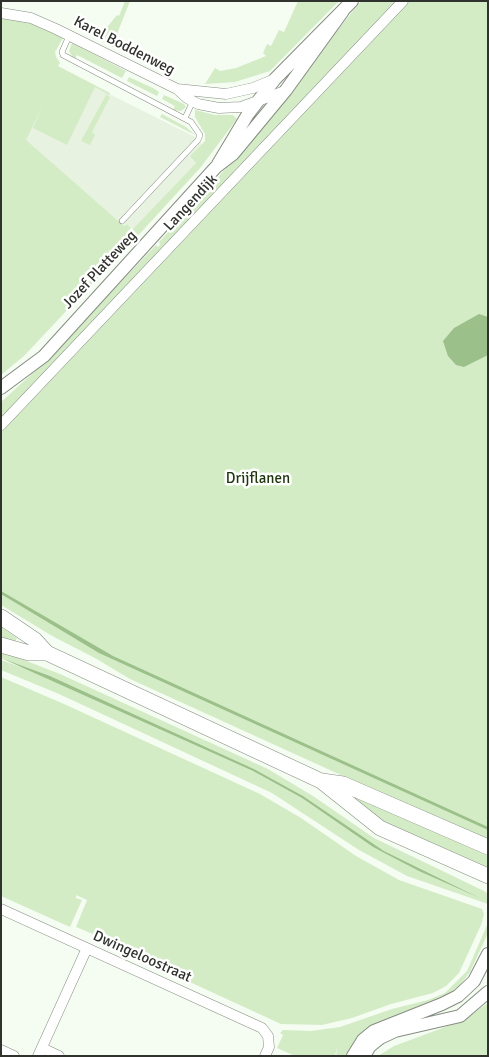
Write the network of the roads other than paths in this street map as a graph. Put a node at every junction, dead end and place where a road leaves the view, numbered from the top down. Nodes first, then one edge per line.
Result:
1 (403, 1) edge
2 (347, 6) edge
3 (1, 13) edge
4 (69, 36) junction
5 (275, 79) junction
6 (286, 90) junction
7 (195, 97) junction
8 (258, 102) junction
9 (185, 118) junction
10 (216, 167) junction
11 (122, 221) dead end
12 (1, 388) edge
13 (1, 425) edge
14 (1, 617) edge
15 (1, 644) edge
16 (47, 653) junction
17 (320, 781) junction
18 (488, 847) edge
19 (488, 876) edge
20 (1, 909) edge
21 (88, 948) junction
22 (487, 957) edge
23 (488, 992) edge
24 (1, 1050) edge
25 (40, 1052) edge
26 (14, 1056) edge
27 (59, 1056) edge
28 (266, 1056) edge
29 (353, 1056) edge
30 (364, 1056) edge

1 - 13 street, Langendijk
2 - 5 street, Jozef Platteweg
2 - 6 street, Jozef Platteweg
3 - 4 street, Karel Boddenweg
4 - 7 street, Karel Boddenweg
4 - 9 lane
5 - 7 street, Karel Boddenweg
5 - 8 street, Jozef Platteweg
6 - 8 street, Karel Boddenweg
6 - 10 street, Jozef Platteweg
7 - 8 street, Karel Boddenweg
7 - 9 lane
8 - 10 street, Jozef Platteweg
9 - 11 lane
10 - 12 street, Jozef Platteweg
14 - 16 main road
15 - 16 main road
16 - 17 main road
17 - 18 main road
17 - 19 main road
20 - 21 street, Dwingeloostraat
21 - 25 street
21 - 28 street, Dwingeloostraat
22 - 29 street
23 - 30 street
24 - 26 street
25 - 27 street

